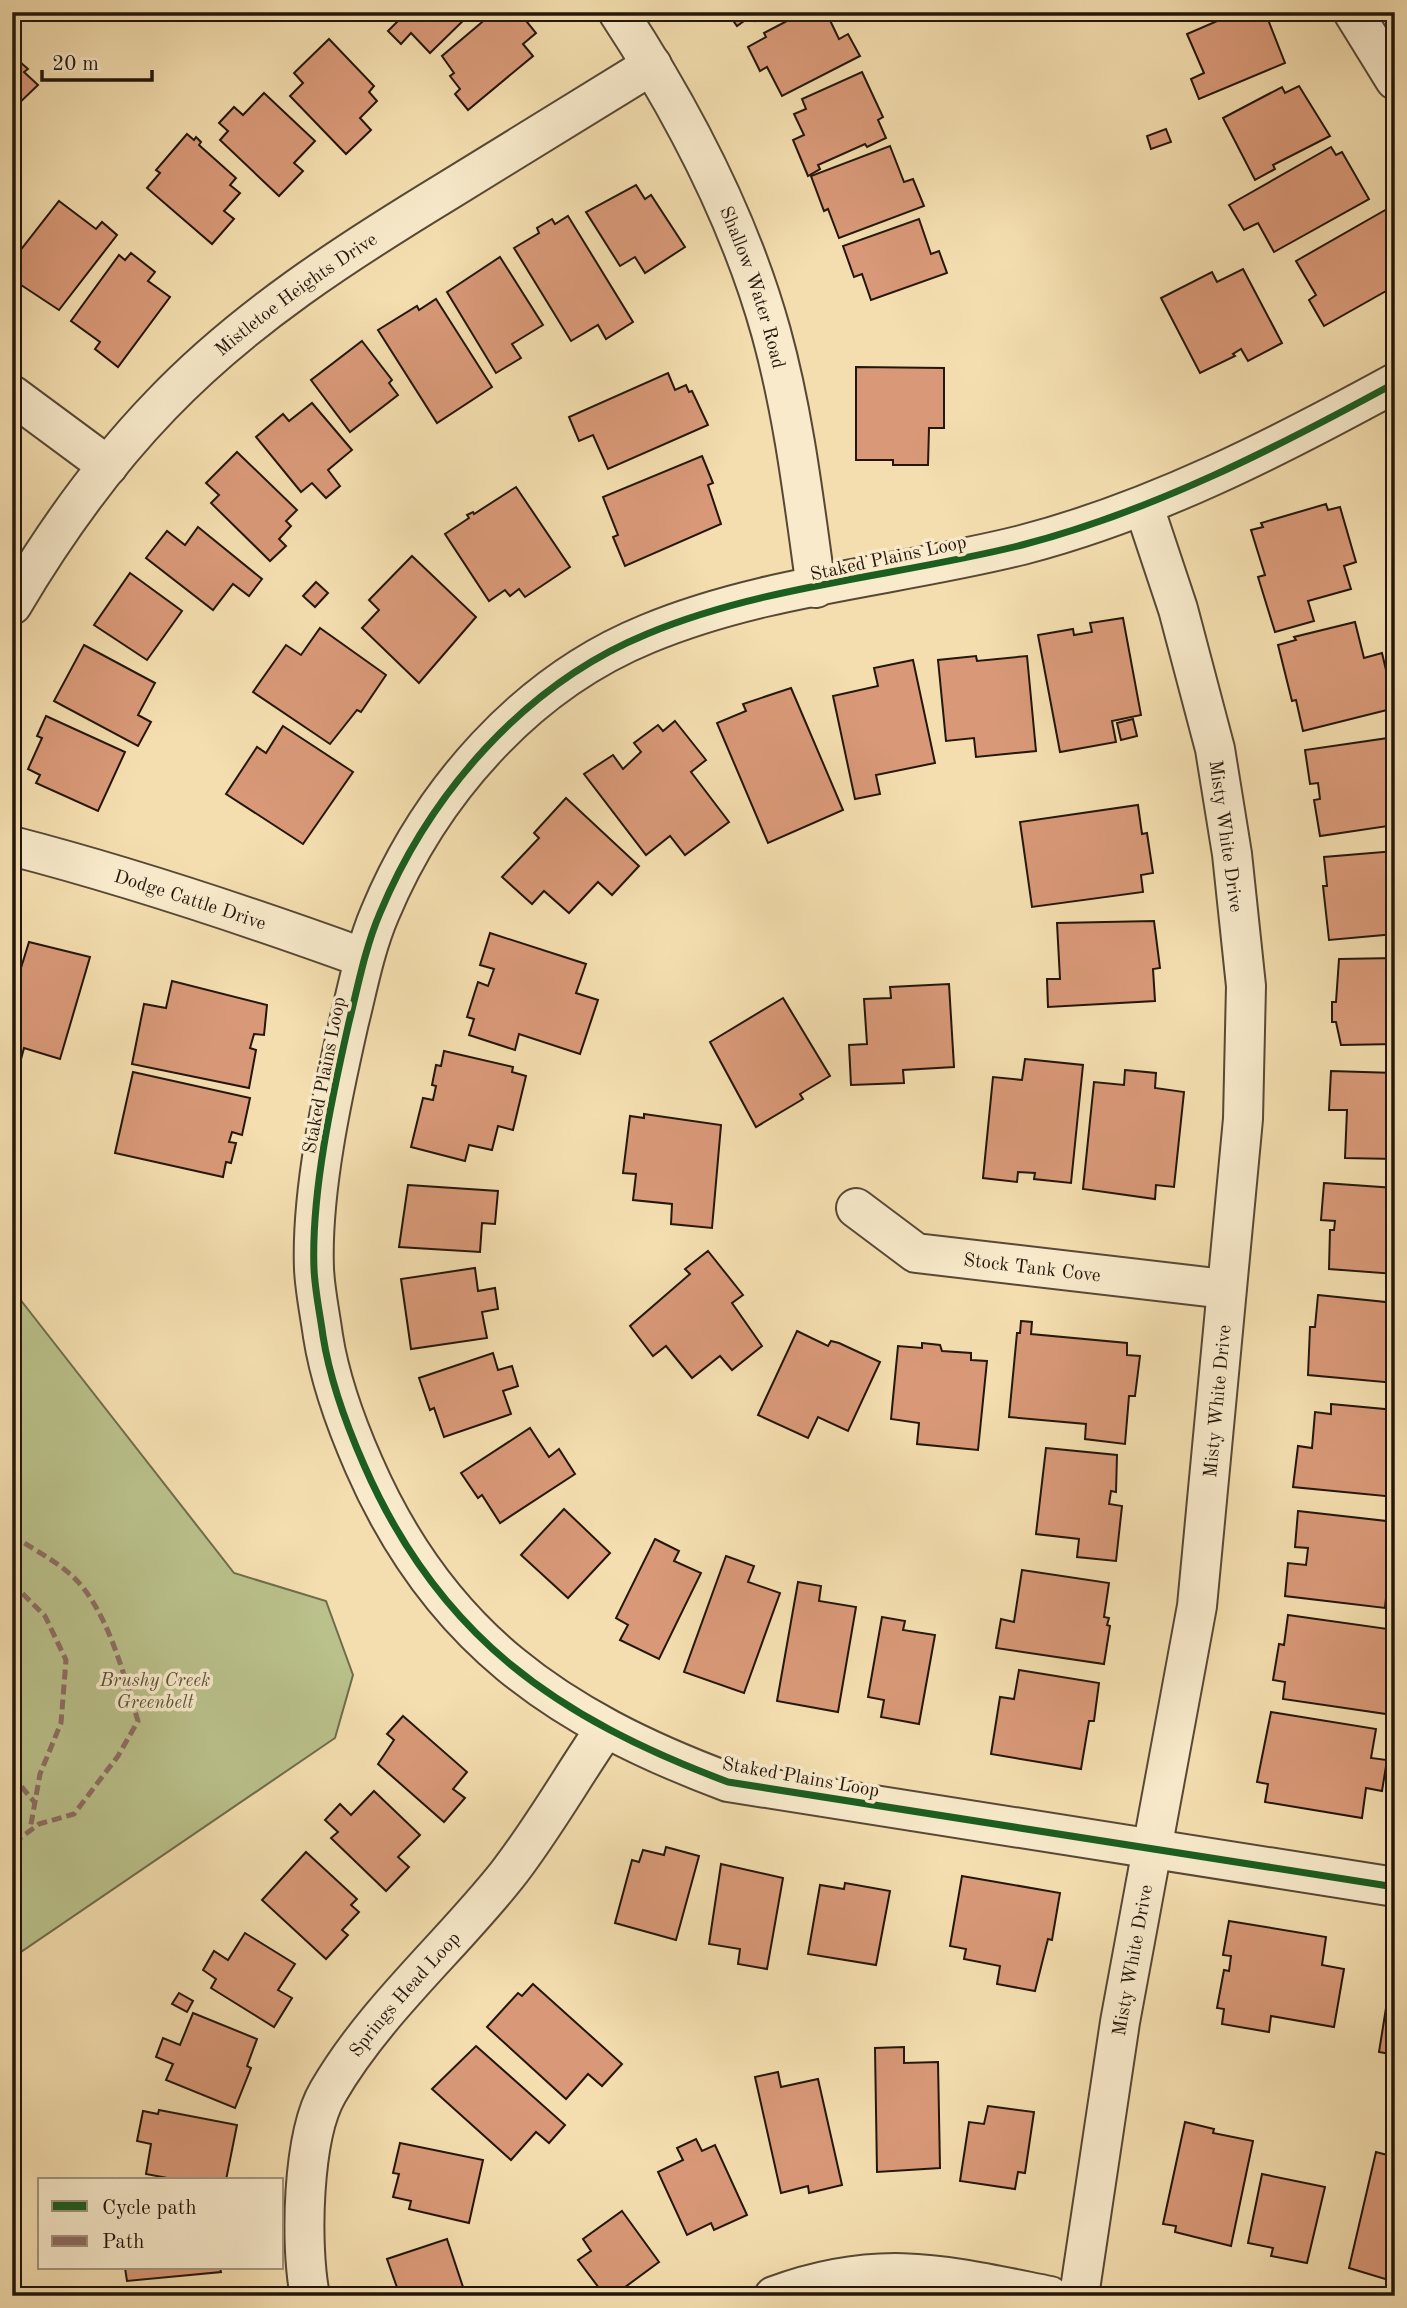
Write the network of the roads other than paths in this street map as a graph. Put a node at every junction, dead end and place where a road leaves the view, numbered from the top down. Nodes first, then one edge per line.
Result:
1 (618, 12) edge
2 (1353, 12) edge
3 (652, 65) junction
4 (1395, 80) edge
5 (1395, 383) edge
6 (12, 395) edge
7 (107, 466) junction
8 (1144, 507) junction
9 (816, 588) junction
10 (12, 605) edge
11 (12, 846) edge
12 (364, 958) junction
13 (856, 1208) dead end
14 (1225, 1289) junction
15 (605, 1729) junction
16 (1154, 1850) junction
17 (1395, 1887) edge
18 (310, 2296) edge
19 (774, 2296) edge
20 (1050, 2296) edge
21 (1079, 2296) edge

1 - 3 street, Shallow Water Road
2 - 4 street
3 - 7 street, Mistletoe Heights Drive
3 - 9 street, Shallow Water Road
5 - 8 street, Staked Plains Loop
6 - 7 street
7 - 10 street, Mistletoe Heights Drive
8 - 9 street, Staked Plains Loop
8 - 14 street, Misty White Drive
9 - 12 street, Staked Plains Loop
11 - 12 street, Dodge Cattle Drive
12 - 15 street, Staked Plains Loop
13 - 14 street, Stock Tank Cove
14 - 16 street, Misty White Drive
15 - 16 street, Staked Plains Loop
15 - 18 street, Springs Head Loop
16 - 17 street, Staked Plains Loop
16 - 21 street, Misty White Drive
19 - 20 street

